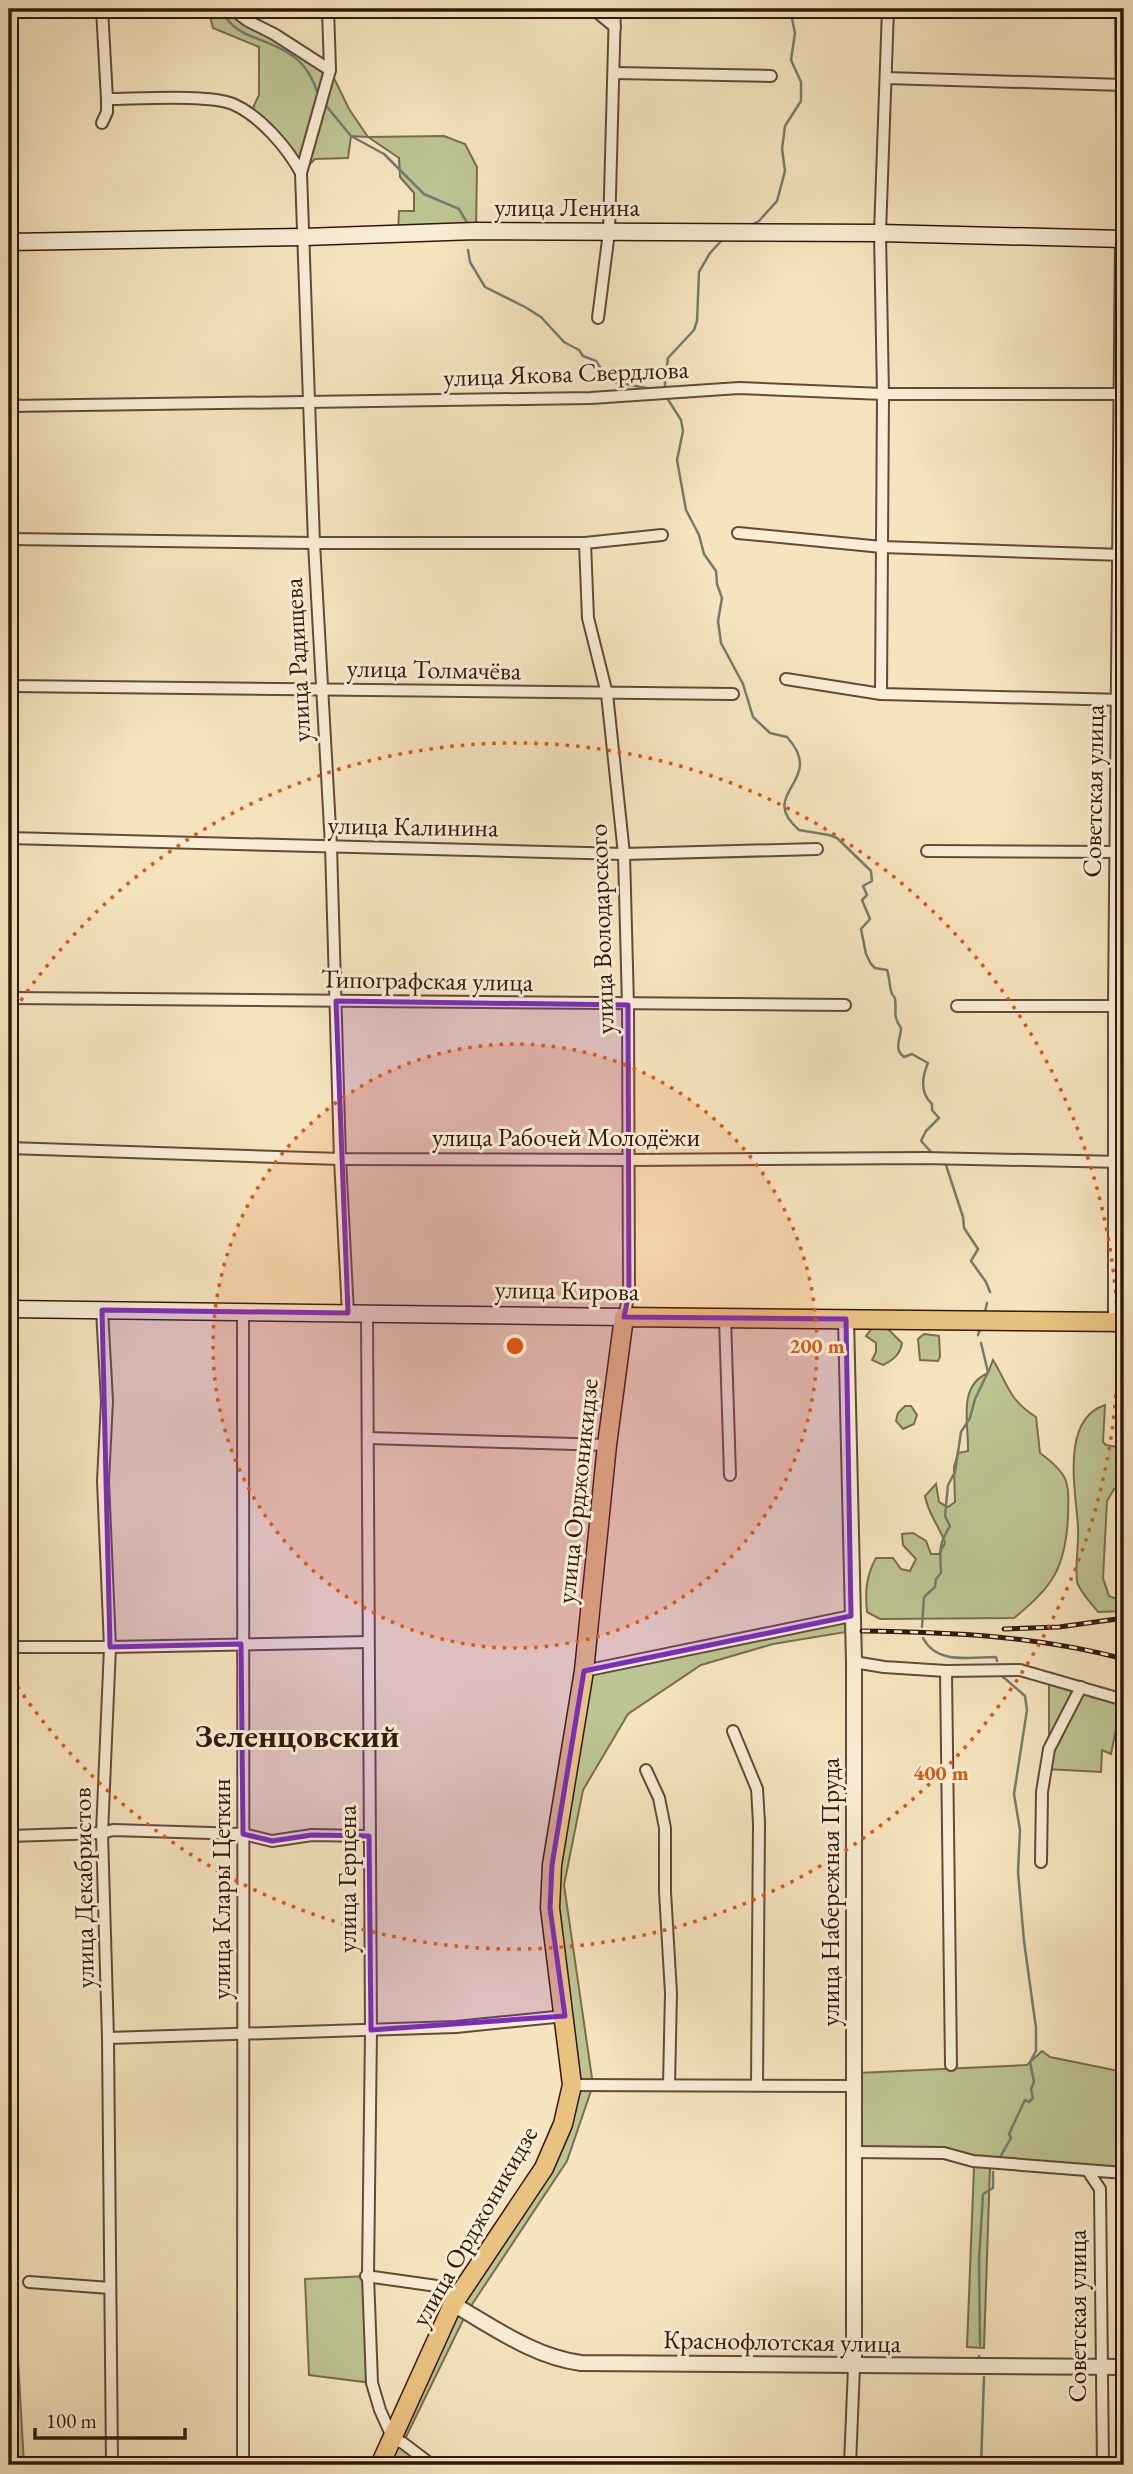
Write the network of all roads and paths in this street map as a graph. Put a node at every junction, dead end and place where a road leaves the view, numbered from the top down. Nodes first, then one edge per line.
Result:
1 (102, 9) edge
2 (232, 9) edge
3 (404, 9) edge
4 (593, 9) edge
5 (615, 9) edge
6 (888, 9) edge
7 (1122, 9) edge
8 (328, 10) edge
9 (615, 27) junction
10 (330, 70) junction
11 (615, 73) junction
12 (771, 76) dead end
13 (886, 78) junction
14 (1123, 85) edge
15 (107, 99) junction
16 (102, 123) dead end
17 (301, 173) junction
18 (609, 232) junction
19 (880, 233) junction
20 (304, 237) junction
21 (1124, 239) edge
22 (9, 242) edge
23 (598, 318) dead end
24 (883, 394) junction
25 (1122, 394) edge
26 (308, 402) junction
27 (9, 406) edge
28 (738, 533) dead end
29 (662, 535) dead end
30 (9, 539) edge
31 (314, 543) junction
32 (585, 543) junction
33 (883, 547) junction
34 (1122, 555) edge
35 (786, 679) dead end
36 (9, 685) edge
37 (321, 691) junction
38 (607, 694) junction
39 (733, 694) dead end
40 (881, 694) junction
41 (1121, 700) edge
42 (9, 838) edge
43 (331, 846) junction
44 (817, 849) dead end
45 (927, 851) dead end
46 (1120, 853) edge
47 (624, 854) junction
48 (9, 998) edge
49 (336, 1001) junction
50 (628, 1005) junction
51 (845, 1005) dead end
52 (957, 1006) dead end
53 (1120, 1006) edge
54 (9, 1148) edge
55 (340, 1159) junction
56 (629, 1160) junction
57 (1121, 1162) edge
58 (9, 1309) edge
59 (102, 1310) junction
60 (243, 1312) junction
61 (348, 1313) junction
62 (367, 1314) junction
63 (624, 1317) junction
64 (725, 1318) junction
65 (846, 1319) junction
66 (1120, 1322) edge
67 (368, 1438) junction
68 (607, 1445) junction
69 (730, 1475) dead end
70 (852, 1616) junction
71 (368, 1642) junction
72 (241, 1644) junction
73 (9, 1647) edge
74 (110, 1647) junction
75 (854, 1662) junction
76 (584, 1671) junction
77 (946, 1671) junction
78 (1081, 1687) junction
79 (1124, 1700) edge
80 (733, 1731) dead end
81 (646, 1770) dead end
82 (102, 1833) junction
83 (243, 1834) junction
84 (9, 1836) edge
85 (369, 1836) junction
86 (1041, 1862) dead end
87 (565, 2016) junction
88 (370, 2030) junction
89 (244, 2033) junction
90 (108, 2038) junction
91 (951, 2065) dead end
92 (572, 2085) junction
93 (669, 2085) junction
94 (757, 2085) junction
95 (854, 2086) junction
96 (854, 2152) junction
97 (1088, 2171) junction
98 (1124, 2173) edge
99 (367, 2276) junction
100 (29, 2281) dead end
101 (110, 2288) junction
102 (455, 2300) junction
103 (854, 2367) junction
104 (1101, 2367) junction
105 (1124, 2367) edge
106 (393, 2439) junction
107 (112, 2465) edge
108 (243, 2465) edge
109 (380, 2465) edge
110 (432, 2465) edge
111 (850, 2465) edge
112 (1103, 2465) edge

1 - 15 street
2 - 10 street
3 - 8 street
4 - 9 street
5 - 9 street
6 - 13 street
7 - 14 street, Советская улица
8 - 10 street, улица Радищева
9 - 11 street
10 - 17 street, улица Радищева
11 - 12 street
11 - 18 street
13 - 14 street
13 - 19 street
14 - 21 street, Советская улица
15 - 16 street
15 - 17 street
17 - 20 street, улица Радищева
18 - 19 main road, улица Ленина
18 - 20 main road, улица Ленина
18 - 23 street
19 - 21 main road, улица Ленина
19 - 24 street
20 - 22 main road, улица Ленина
20 - 26 street, улица Радищева
21 - 25 street, Советская улица
24 - 25 street, улица Якова Свердлова
24 - 26 street, улица Якова Свердлова
24 - 33 street
25 - 34 street, Советская улица
26 - 27 street, улица Якова Свердлова
26 - 31 street, улица Радищева
28 - 33 street
29 - 32 street
30 - 31 street
31 - 32 street
31 - 37 street, улица Радищева
32 - 38 street, улица Володарского
33 - 34 street
33 - 40 street
34 - 41 street, Советская улица
35 - 40 street
36 - 37 street, улица Толмачёва
37 - 38 street, улица Толмачёва
37 - 43 street, улица Радищева
38 - 39 street, улица Толмачёва
38 - 47 street, улица Володарского
40 - 41 street
41 - 46 street, Советская улица
42 - 43 street, улица Калинина
43 - 47 street, улица Калинина
43 - 49 street, улица Радищева
44 - 47 street, улица Калинина
45 - 46 street
46 - 53 street, Советская улица
47 - 50 street, улица Володарского
48 - 49 street, Типографская улица
49 - 50 street, Типографская улица
49 - 55 street, улица Радищева
50 - 51 street, Типографская улица
50 - 56 street, улица Володарского
52 - 53 street
53 - 57 street, Советская улица
54 - 55 street, улица Рабочей Молодёжи
55 - 56 street, улица Рабочей Молодёжи
55 - 61 street, улица Радищева
56 - 57 street, улица Рабочей Молодёжи
56 - 63 street, улица Володарского
57 - 66 street, Советская улица
58 - 59 main road, улица Кирова
59 - 60 main road, улица Кирова
59 - 74 street, улица Декабристов
60 - 61 main road, улица Кирова
60 - 72 street, улица Клары Цеткин
61 - 62 main road, улица Кирова
62 - 63 main road, улица Кирова
62 - 67 street, улица Герцена
63 - 64 main road, улица Кирова
63 - 68 main road, улица Орджоникидзе
64 - 65 main road, улица Кирова
64 - 69 street
65 - 66 main road, улица Кирова
65 - 70 street, улица Набережная Пруда
67 - 68 street
67 - 71 street, улица Герцена
68 - 76 main road, улица Орджоникидзе
70 - 75 street, улица Набережная Пруда
70 - 76 street
71 - 72 street
71 - 85 street, улица Герцена
72 - 74 street
72 - 83 street, улица Клары Цеткин
73 - 74 street
74 - 82 street, улица Декабристов
75 - 77 street
75 - 95 street, улица Набережная Пруда
76 - 87 main road, улица Орджоникидзе
77 - 78 street
77 - 91 street
78 - 79 street
78 - 86 street
80 - 94 street
81 - 93 street
82 - 83 street
82 - 84 street
82 - 90 street, улица Декабристов
83 - 85 street
83 - 89 street, улица Клары Цеткин
85 - 88 street, улица Герцена
87 - 88 street
87 - 92 main road, улица Орджоникидзе
88 - 89 street
88 - 99 street, улица Герцена
89 - 90 street
89 - 108 street, улица Клары Цеткин
90 - 101 street, улица Декабристов
92 - 93 street
92 - 102 main road, улица Орджоникидзе
93 - 94 street
94 - 95 street
95 - 96 street, улица Набережная Пруда
96 - 97 street
96 - 103 street, улица Набережная Пруда
97 - 98 street
97 - 104 street, Советская улица
99 - 102 street, Краснофлотская улица
99 - 106 street, улица Герцена
100 - 101 street
101 - 107 street, улица Декабристов
102 - 103 street, Краснофлотская улица
102 - 106 main road, улица Орджоникидзе
103 - 104 street, Краснофлотская улица
103 - 111 street, улица Набережная Пруда
104 - 105 street, Краснофлотская улица
104 - 112 street, Советская улица
106 - 109 main road, улица Орджоникидзе
106 - 110 street

